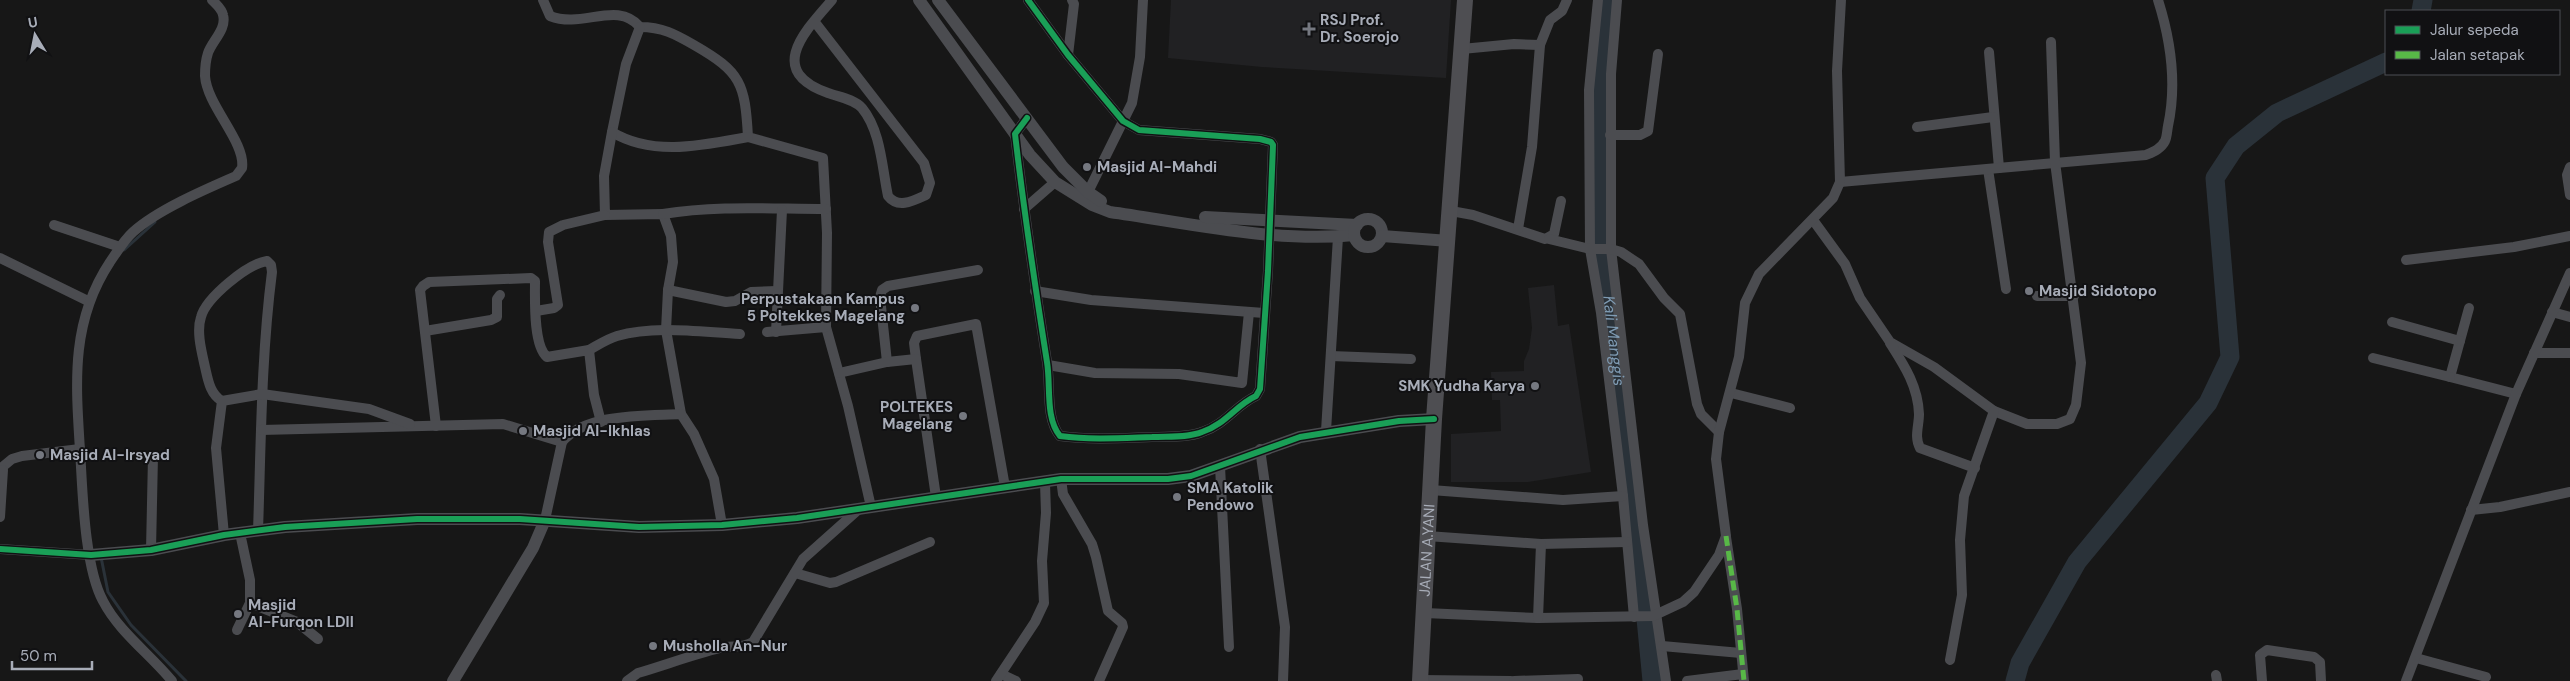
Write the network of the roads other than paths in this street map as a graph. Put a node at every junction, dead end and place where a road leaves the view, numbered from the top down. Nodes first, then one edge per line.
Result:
1 (212, 0) edge
2 (543, 0) edge
3 (832, 0) edge
4 (919, 0) edge
5 (938, 0) edge
6 (1028, 0) edge
7 (1072, 0) edge
8 (1143, 0) edge
9 (1465, 0) edge
10 (1566, 0) edge
11 (1598, 0) edge
12 (1617, 0) edge
13 (1841, 0) edge
14 (2158, 0) edge
15 (814, 21) junction
16 (638, 23) junction
17 (2051, 42) dead end
18 (1540, 45) junction
19 (1462, 49) junction
20 (1989, 52) dead end
21 (1658, 54) dead end
22 (1068, 55) junction
23 (1994, 117) junction
24 (1027, 118) junction
25 (1123, 121) junction
26 (1917, 127) dead end
27 (612, 132) junction
28 (1016, 134) junction
29 (1610, 135) junction
30 (748, 137) junction
31 (2055, 162) junction
32 (2570, 167) edge
33 (1999, 168) junction
34 (1988, 169) junction
35 (1055, 182) junction
36 (1840, 182) junction
37 (1088, 192) junction
38 (2570, 195) edge
39 (1562, 201) dead end
40 (826, 209) junction
41 (1024, 209) junction
42 (782, 210) junction
43 (1451, 211) junction
44 (663, 214) junction
45 (605, 215) junction
46 (1813, 220) junction
47 (54, 225) dead end
48 (1270, 227) junction
49 (1518, 229) junction
50 (1356, 230) junction
51 (1382, 236) junction
52 (2570, 236) edge
53 (1338, 237) junction
54 (1549, 239) junction
55 (1449, 240) junction
56 (120, 247) junction
57 (1591, 249) junction
58 (1610, 249) junction
59 (0, 258) edge
60 (2406, 260) dead end
61 (978, 270) dead end
62 (2570, 273) edge
63 (2006, 289) dead end
64 (668, 290) junction
65 (1035, 291) junction
66 (777, 292) junction
67 (500, 295) dead end
68 (2037, 296) dead end
69 (2074, 296) junction
70 (88, 301) junction
71 (2469, 308) dead end
72 (536, 312) junction
73 (1249, 312) junction
74 (2552, 312) junction
75 (1264, 313) junction
76 (2570, 317) edge
77 (2392, 322) dead end
78 (826, 327) junction
79 (666, 330) junction
80 (425, 331) junction
81 (740, 334) dead end
82 (2460, 341) junction
83 (1890, 342) junction
84 (589, 350) junction
85 (2534, 353) junction
86 (2570, 353) edge
87 (1332, 356) junction
88 (2373, 358) dead end
89 (916, 359) junction
90 (1411, 359) dead end
91 (887, 362) junction
92 (1048, 365) junction
93 (839, 373) junction
94 (2450, 377) junction
95 (1242, 383) junction
96 (1731, 392) junction
97 (262, 394) junction
98 (2516, 394) junction
99 (222, 401) junction
100 (1245, 401) junction
101 (1790, 408) dead end
102 (1994, 411) junction
103 (681, 414) junction
104 (1434, 419) junction
105 (601, 422) junction
106 (415, 426) junction
107 (436, 426) junction
108 (261, 430) junction
109 (1326, 431) junction
110 (1718, 432) junction
111 (562, 442) junction
112 (80, 449) junction
113 (1260, 449) junction
114 (153, 456) dead end
115 (1220, 466) junction
116 (1975, 468) junction
117 (1, 469) edge
118 (1061, 479) junction
119 (1045, 483) junction
120 (1005, 487) junction
121 (1431, 490) junction
122 (2570, 492) edge
123 (1623, 496) junction
124 (936, 497) junction
125 (865, 508) junction
126 (2471, 510) junction
127 (0, 516) edge
128 (545, 520) junction
129 (722, 526) junction
130 (258, 531) junction
131 (240, 533) junction
132 (224, 535) junction
133 (1427, 536) junction
134 (1726, 536) junction
135 (930, 542) dead end
136 (1627, 542) junction
137 (1541, 544) junction
138 (0, 548) edge
139 (151, 550) junction
140 (90, 555) junction
141 (795, 573) junction
142 (250, 603) junction
143 (1425, 613) junction
144 (1655, 616) junction
145 (1636, 617) junction
146 (1538, 618) junction
147 (237, 630) dead end
148 (318, 639) dead end
149 (1662, 646) junction
150 (1229, 647) dead end
151 (1741, 653) junction
152 (2416, 658) junction
153 (1950, 660) dead end
154 (999, 677) edge
155 (1744, 677) edge
156 (2486, 677) dead end
157 (1578, 679) dead end
158 (1420, 680) edge
159 (172, 681) edge
160 (453, 681) edge
161 (627, 681) edge
162 (1016, 681) edge
163 (1099, 681) edge
164 (1283, 681) edge
165 (1512, 681) edge
166 (1666, 681) edge
167 (1687, 681) edge
168 (2262, 681) edge
169 (2321, 681) edge
170 (2406, 681) edge

1 - 56 street
2 - 16 street
3 - 15 street
4 - 28 street
5 - 24 street
6 - 22 street
7 - 22 street
8 - 25 street
9 - 19 highway, JALAN A.YANI
10 - 18 street
11 - 57 street
12 - 29 street
13 - 36 street
14 - 31 street
15 - 15 street
16 - 27 street
16 - 30 street
17 - 31 street
18 - 19 street
18 - 49 street
19 - 43 highway, JALAN A.YANI
20 - 23 street
21 - 29 street
22 - 25 street
23 - 26 street
23 - 33 street
24 - 28 street
24 - 37 street
25 - 37 street
25 - 48 street
27 - 30 street
27 - 45 street
28 - 35 street
28 - 41 street
29 - 58 street
30 - 40 street
31 - 33 street
31 - 69 street
32 - 38 street
33 - 34 street
34 - 36 street
34 - 63 street
35 - 41 street
35 - 48 street
36 - 46 street
37 - 48 street
39 - 54 street
40 - 42 street
40 - 78 street
41 - 65 street
42 - 44 street
42 - 66 street
43 - 49 street
43 - 55 highway, JALAN A.YANI
44 - 45 street
44 - 64 street
45 - 72 street
46 - 83 street
46 - 96 street
47 - 56 street
48 - 50 street
48 - 53 street
48 - 75 street
49 - 54 street
50 - 51 street
50 - 51 street
50 - 53 street
51 - 55 street
52 - 60 street
53 - 87 street
54 - 57 street
55 - 104 highway, JALAN A.YANI
56 - 70 street
57 - 58 street
57 - 123 street
58 - 110 street
58 - 144 street
59 - 70 street
61 - 91 street
62 - 74 street
64 - 66 street
64 - 79 street
65 - 73 street
65 - 92 street
66 - 78 street
67 - 80 street
68 - 69 street
69 - 102 street
70 - 112 street
71 - 82 street
72 - 80 street
72 - 84 street
73 - 75 street
73 - 95 street
74 - 76 street
74 - 85 street
75 - 100 street
77 - 82 street
78 - 93 street
79 - 81 street
79 - 84 street
79 - 103 street
80 - 107 street
82 - 94 street
83 - 102 street
83 - 116 street
84 - 105 street
85 - 86 street
85 - 98 street
87 - 90 street
87 - 109 street
88 - 94 street
89 - 91 street
89 - 120 street
89 - 124 street
91 - 93 street
92 - 95 street
92 - 100 street
93 - 125 street
94 - 98 street
95 - 100 street
96 - 101 street
96 - 110 street
97 - 99 street
97 - 99 street
97 - 106 street
97 - 108 street
98 - 126 street
99 - 132 street
102 - 116 street
103 - 105 street
103 - 129 street
104 - 109 street
104 - 121 highway, JALAN A.YANI
105 - 111 street
106 - 107 street
106 - 108 street
107 - 111 street
108 - 130 street
109 - 113 street
110 - 134 street
111 - 128 street
112 - 117 street
112 - 140 street
113 - 115 street
113 - 164 street
114 - 139 street
115 - 118 street
115 - 150 street
116 - 153 street
117 - 127 street
118 - 119 street
118 - 163 street
119 - 120 street
119 - 154 street
120 - 124 street
121 - 123 street
121 - 133 highway, JALAN A.YANI
122 - 126 street
123 - 136 street
124 - 125 street
125 - 129 street
125 - 141 street
126 - 152 street
128 - 129 street
128 - 130 street
128 - 160 street
130 - 131 street
131 - 132 street
131 - 142 street
132 - 139 street
133 - 137 street
133 - 143 highway, JALAN A.YANI
134 - 144 street
134 - 151 street
135 - 141 street
136 - 137 street
136 - 145 street
137 - 146 street
138 - 140 street
139 - 140 street
140 - 159 street
141 - 161 street
142 - 147 street
142 - 148 street
143 - 146 street
143 - 158 highway, JALAN A.YANI
144 - 145 street
144 - 149 street
145 - 146 street
149 - 151 street
149 - 166 street
151 - 155 street
152 - 156 street
152 - 170 street
154 - 162 street
155 - 167 street
157 - 165 street
158 - 165 street
168 - 169 street

